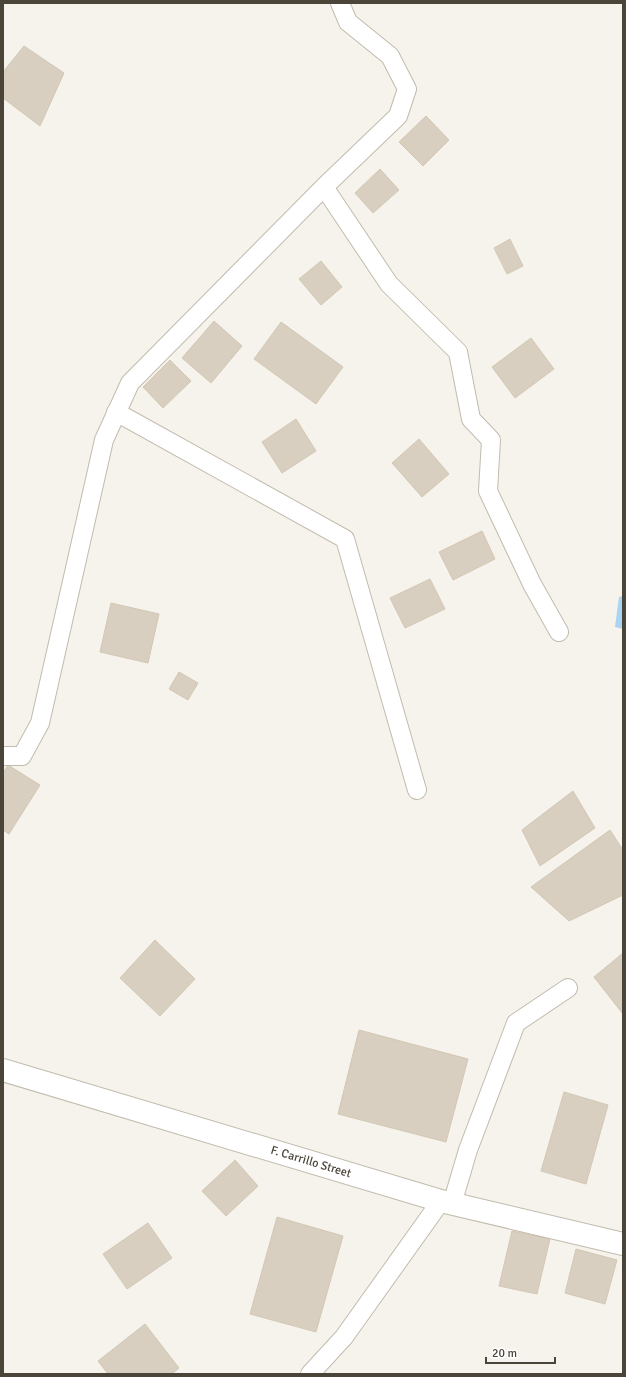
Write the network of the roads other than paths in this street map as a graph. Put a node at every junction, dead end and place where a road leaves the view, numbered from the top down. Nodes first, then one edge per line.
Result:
1 (340, 3) edge
2 (324, 187) junction
3 (116, 412) junction
4 (559, 632) dead end
5 (3, 756) edge
6 (417, 790) dead end
7 (568, 988) dead end
8 (3, 1070) edge
9 (447, 1203) junction
10 (623, 1244) edge
11 (310, 1374) edge

1 - 2 street
2 - 3 street
2 - 4 street
3 - 5 street
3 - 6 street
7 - 9 street
8 - 9 street, F. Carrillo Street
9 - 10 street, F. Carrillo Street
9 - 11 street

